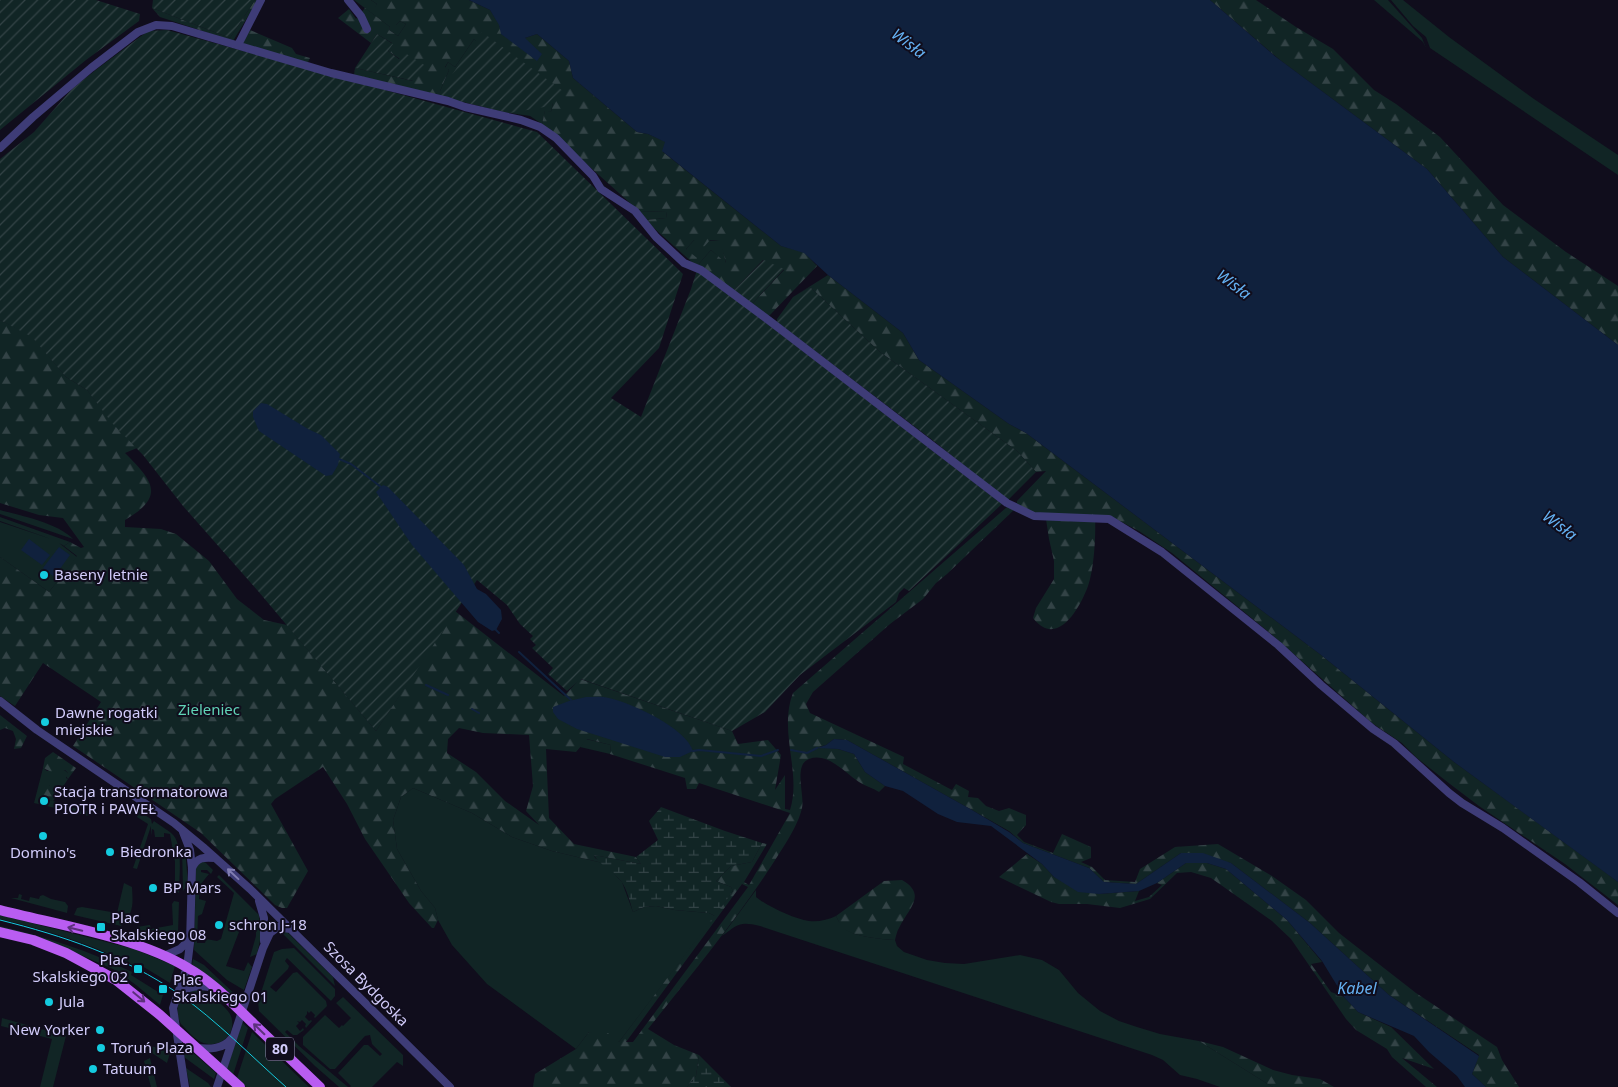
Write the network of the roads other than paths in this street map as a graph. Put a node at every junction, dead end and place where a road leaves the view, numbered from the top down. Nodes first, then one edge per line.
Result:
1 (262, 0) edge
2 (348, 0) edge
3 (367, 29) dead end
4 (238, 45) junction
5 (0, 148) edge
6 (0, 702) edge
7 (0, 706) edge
8 (24, 720) junction
9 (181, 828) junction
10 (217, 858) junction
11 (192, 868) junction
12 (259, 899) junction
13 (0, 910) edge
14 (1618, 913) edge
15 (290, 929) junction
16 (0, 932) edge
17 (191, 938) junction
18 (263, 948) junction
19 (164, 956) junction
20 (187, 967) junction
21 (216, 988) junction
22 (174, 1003) junction
23 (242, 1012) junction
24 (175, 1029) junction
25 (234, 1035) junction
26 (196, 1048) junction
27 (222, 1071) junction
28 (185, 1087) edge
29 (217, 1087) edge
30 (240, 1087) edge
31 (320, 1087) edge
32 (450, 1087) edge

1 - 4 street
2 - 3 street
4 - 5 street
4 - 14 street
6 - 8 street, Szosa Bydgoska
7 - 8 street, Szosa Bydgoska
8 - 9 street, Szosa Bydgoska
9 - 10 street, Szosa Bydgoska
9 - 11 street
10 - 11 street
12 -> 10 street, Szosa Bydgoska
11 - 17 street
12 - 15 street, Szosa Bydgoska
12 - 18 street
19 -> 13 main road, 80
15 - 18 street
15 - 32 street, Szosa Bydgoska
16 -> 24 main road
17 - 19 street
17 - 20 street
18 - 23 street
19 - 20 main road, 80
20 - 21 main road, 80
20 - 22 street
21 - 22 street
21 - 23 main road, 80
22 - 24 street
23 - 25 street
31 -> 23 main road, 80
24 - 26 main road
24 - 28 street
25 - 26 street
25 - 27 street
26 - 27 main road
27 - 29 street
27 - 30 main road

